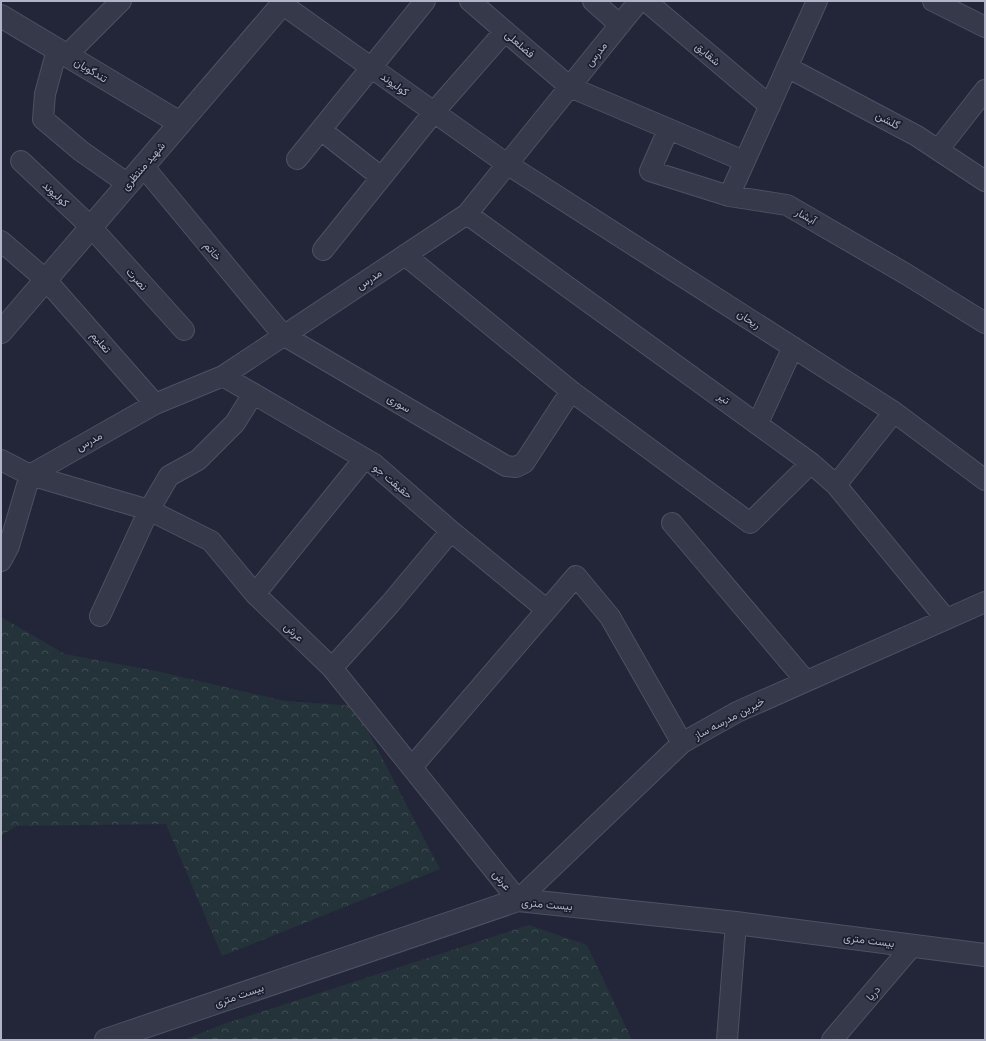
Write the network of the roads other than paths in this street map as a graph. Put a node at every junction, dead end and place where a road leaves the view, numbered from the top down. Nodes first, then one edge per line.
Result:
1 (121, 1) edge
2 (425, 1) edge
3 (470, 1) edge
4 (593, 1) edge
5 (639, 1) edge
6 (646, 1) edge
7 (817, 1) edge
8 (933, 1) edge
9 (283, 3) edge
10 (1, 16) edge
11 (620, 24) junction
12 (985, 27) edge
13 (505, 31) junction
14 (62, 53) junction
15 (787, 67) junction
16 (372, 68) junction
17 (570, 87) junction
18 (982, 100) edge
19 (770, 106) junction
20 (434, 112) junction
21 (180, 123) junction
22 (321, 130) junction
23 (668, 130) junction
24 (938, 150) junction
25 (297, 159) dead end
26 (21, 161) dead end
27 (744, 161) junction
28 (507, 164) junction
29 (143, 166) junction
30 (381, 178) junction
31 (985, 181) edge
32 (128, 184) junction
33 (729, 196) junction
34 (467, 214) junction
35 (91, 227) junction
36 (1, 240) edge
37 (323, 250) dead end
38 (405, 255) junction
39 (46, 280) junction
40 (985, 323) edge
41 (184, 330) dead end
42 (1, 332) edge
43 (284, 335) junction
44 (793, 347) junction
45 (223, 376) junction
46 (571, 391) junction
47 (253, 394) junction
48 (155, 404) junction
49 (894, 412) junction
50 (758, 423) junction
51 (364, 459) junction
52 (1, 460) edge
53 (811, 463) junction
54 (30, 474) junction
55 (985, 480) edge
56 (836, 485) junction
57 (150, 510) junction
58 (672, 523) dead end
59 (451, 532) junction
60 (1, 561) edge
61 (255, 594) junction
62 (985, 602) edge
63 (547, 610) junction
64 (100, 616) dead end
65 (946, 620) junction
66 (332, 668) junction
67 (806, 680) junction
68 (682, 743) junction
69 (412, 767) junction
70 (518, 900) junction
71 (736, 923) junction
72 (914, 945) junction
73 (985, 954) edge
74 (106, 1040) edge
75 (726, 1040) edge
76 (832, 1040) edge

1 - 14 street
2 - 16 street
3 - 13 street, فضلعلی
4 - 11 street
5 - 11 street, مدرس
6 - 19 street, شقایق
7 - 15 street
8 - 12 street
9 - 16 street, کولیوند
9 - 21 street, شهید منتظری
10 - 14 street, تندگویان
11 - 17 street, مدرس
13 - 17 street, فضلعلی
13 - 20 street
14 - 21 street, تندگویان
14 - 32 street
15 - 19 street
15 - 24 street, گلشن
16 - 20 street, کولیوند
16 - 22 street
17 - 23 street, فضلعلی
17 - 28 street, مدرس
18 - 24 street
19 - 27 street
20 - 28 street, کولیوند
20 - 30 street
21 - 29 street, شهید منتظری
22 - 25 street
22 - 30 street
23 - 27 street, فضلعلی
23 - 33 street, آبشار
24 - 31 street, گلشن
26 - 35 street, کولیوند
27 - 33 street
28 - 34 street, مدرس
28 - 44 street, ریحان
29 - 32 street, شهید منتظری
29 - 43 street, خاتم
30 - 37 street
32 - 35 street, شهید منتظری
33 - 40 street, آبشار
34 - 38 street, مدرس
34 - 50 street, تیر
35 - 39 street, شهید منتظری
35 - 41 street, نصرت
36 - 39 street, تعلیم
38 - 43 street, مدرس
38 - 46 street
39 - 42 street, شهید منتظری
39 - 48 street, تعلیم
43 - 45 street, مدرس
43 - 46 street, سوری
44 - 49 street, ریحان
44 - 50 street
45 - 47 street, حقیقت جو
45 - 48 street, مدرس
46 - 53 street
47 - 51 street, حقیقت جو
47 - 57 street
48 - 54 street, مدرس
49 - 55 street, ریحان
49 - 56 street
50 - 53 street, تیر
51 - 59 street, حقیقت جو
51 - 61 street
52 - 54 street, عرش
53 - 56 street, تیر
54 - 57 street, عرش
54 - 60 street
56 - 65 street, تیر
57 - 61 street, عرش
57 - 64 street
58 - 67 street
59 - 63 street, حقیقت جو
59 - 66 street
61 - 66 street, عرش
62 - 65 street, خیرین مدرسه ساز
63 - 68 street
63 - 69 street
65 - 67 street, خیرین مدرسه ساز
66 - 69 street, عرش
67 - 68 street, خیرین مدرسه ساز
68 - 70 street, خیرین مدرسه ساز
69 - 70 street, عرش
70 - 71 street, بیست متری
70 - 74 street, بیست متری
71 - 72 street, بیست متری
71 - 75 street
72 - 73 street, بیست متری
72 - 76 street, دریا

